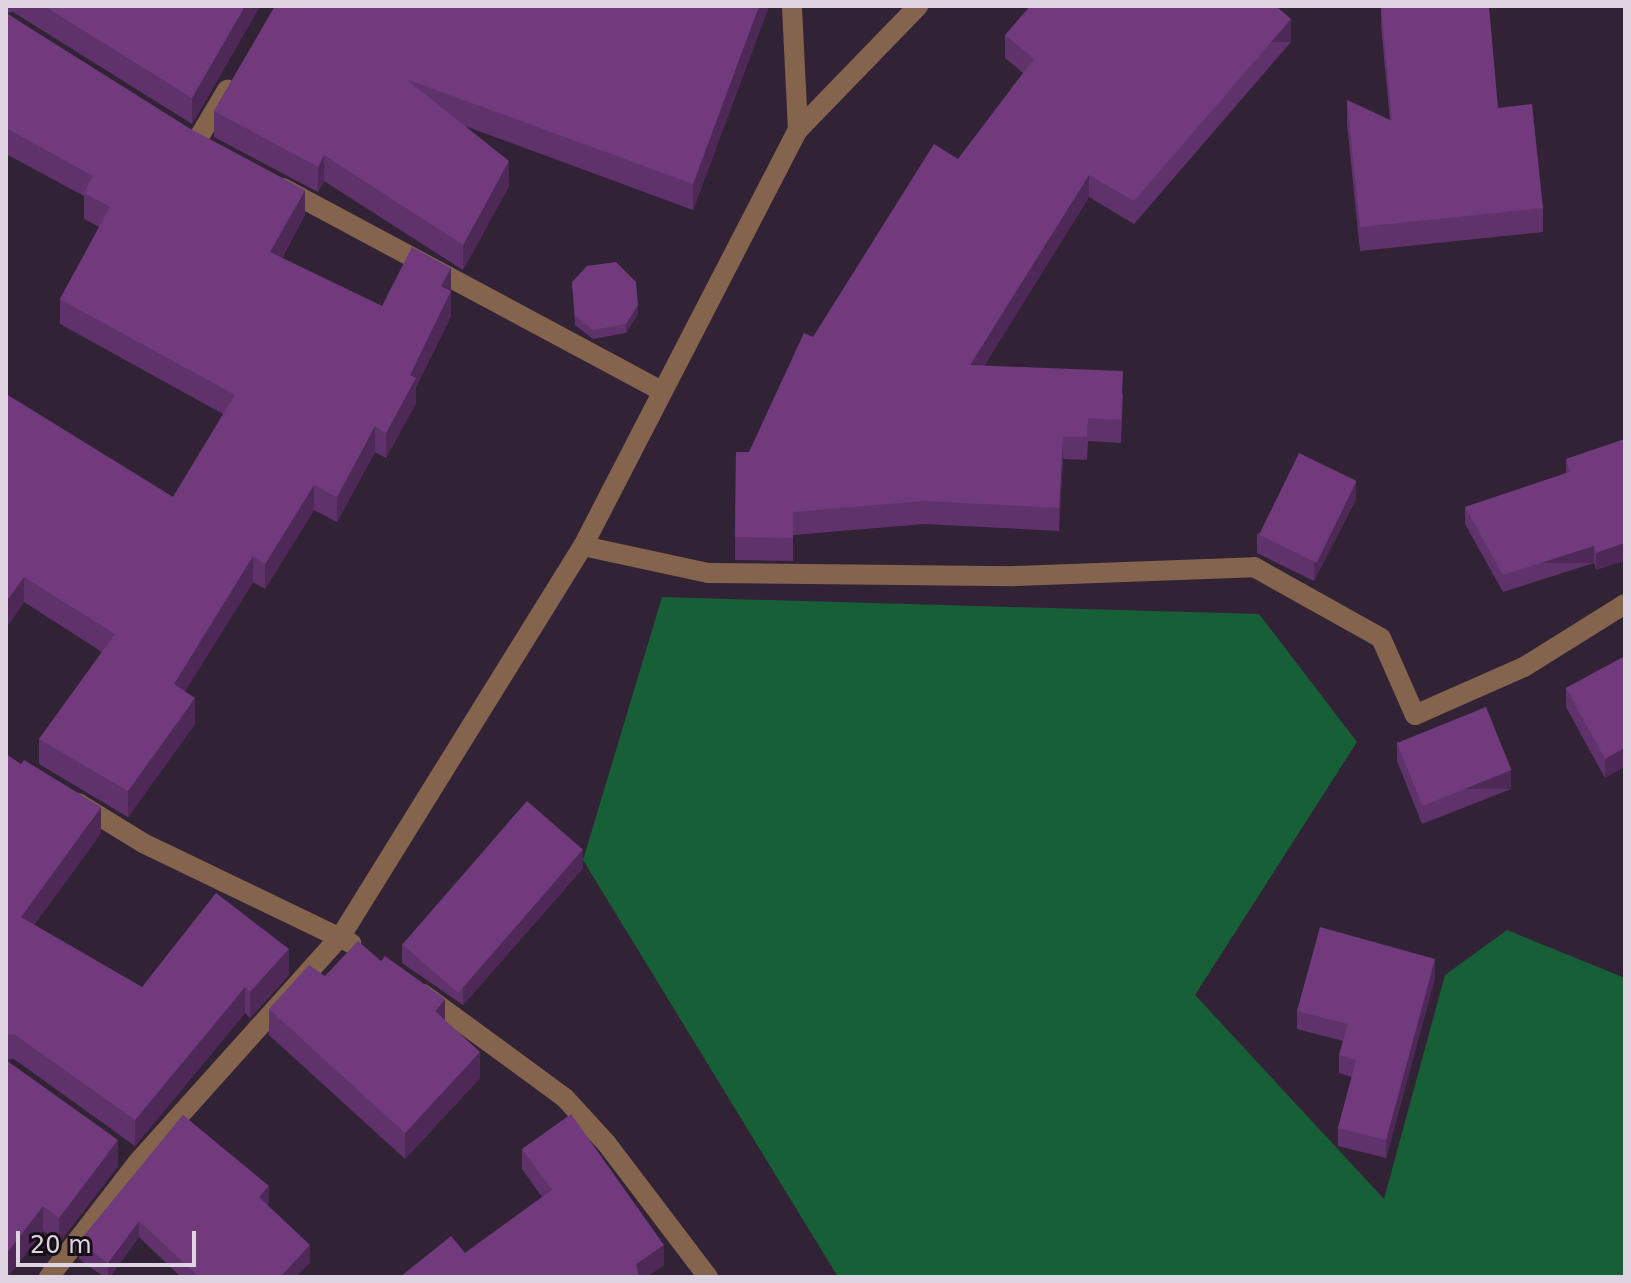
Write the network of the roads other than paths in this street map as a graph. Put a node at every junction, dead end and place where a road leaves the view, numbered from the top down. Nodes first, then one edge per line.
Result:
1 (792, 6) edge
2 (918, 6) edge
3 (236, 74) edge
4 (798, 130) junction
5 (197, 142) edge
6 (267, 179) edge
7 (660, 390) junction
8 (583, 546) junction
9 (1625, 604) edge
10 (56, 790) edge
11 (341, 936) junction
12 (366, 953) edge
13 (404, 980) edge
14 (113, 1146) edge
15 (137, 1163) junction
16 (49, 1277) edge
17 (708, 1277) edge

1 - 4 street
2 - 4 street
3 - 5 street
4 - 7 street
6 - 7 street
7 - 8 street
8 - 9 street
8 - 11 street
10 - 11 street
11 - 12 street
11 - 15 street
13 - 17 street
14 - 15 street
15 - 16 street

